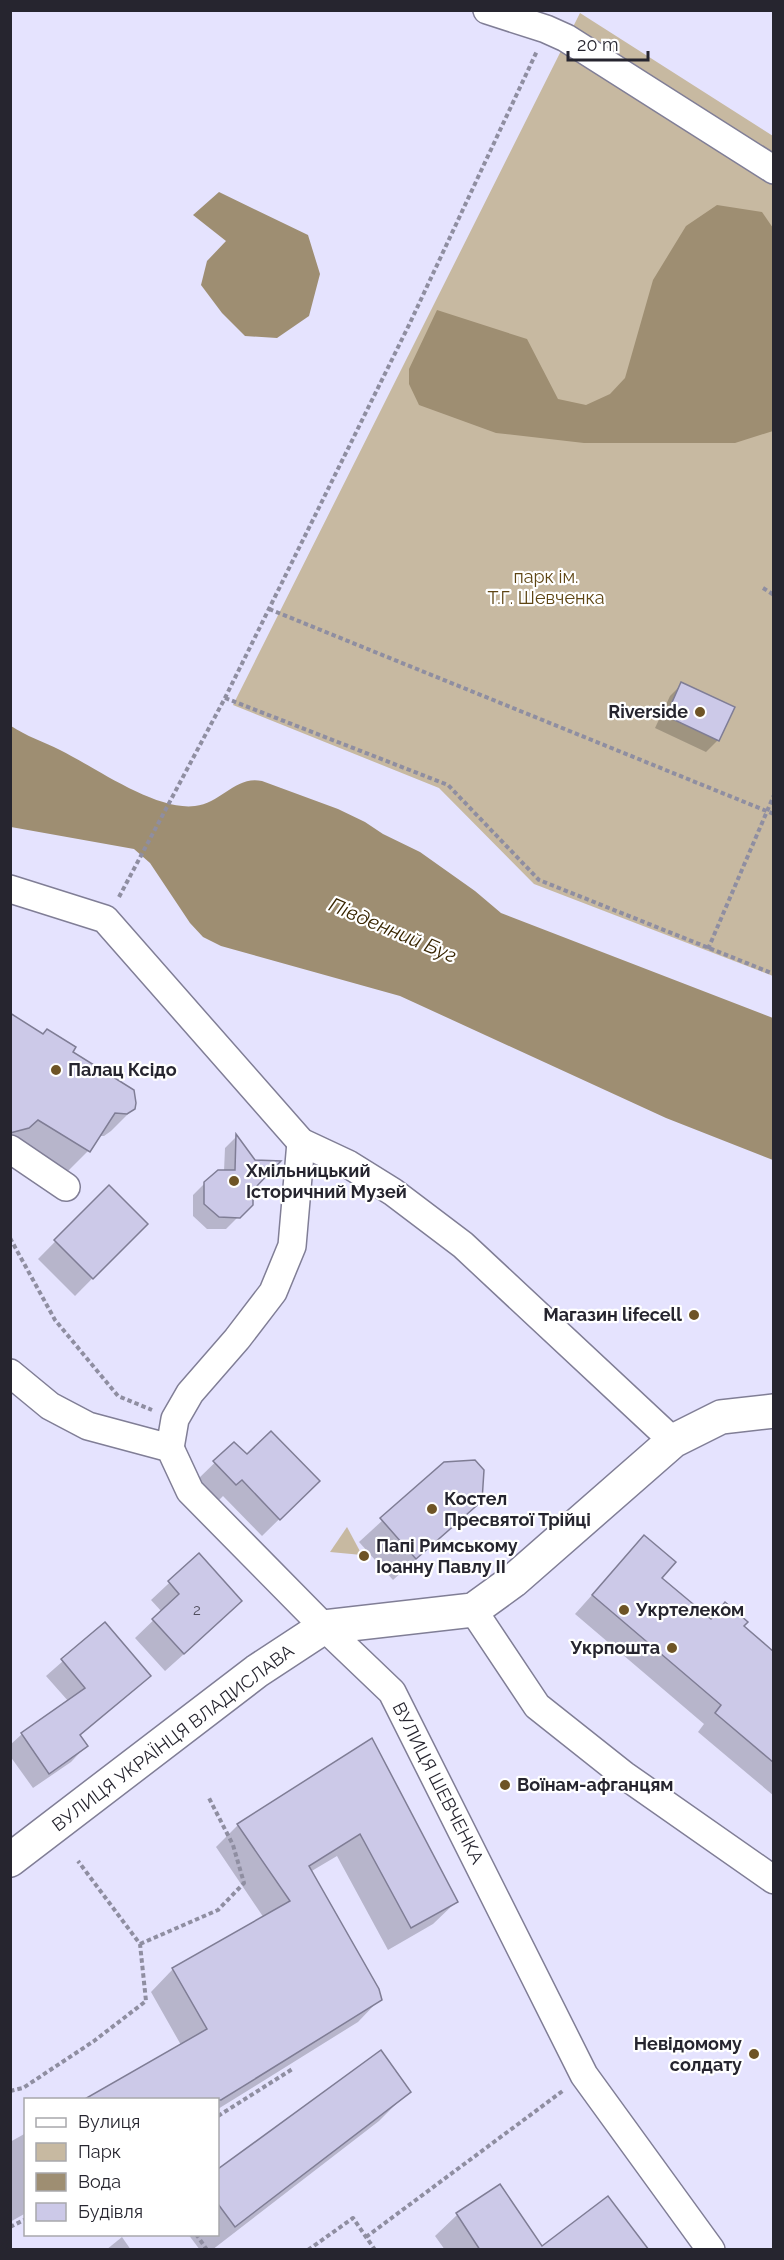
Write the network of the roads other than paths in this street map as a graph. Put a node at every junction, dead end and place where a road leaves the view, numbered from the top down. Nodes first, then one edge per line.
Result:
1 (487, 10) edge
2 (551, 20) edge
3 (774, 170) edge
4 (10, 889) edge
5 (301, 1142) junction
6 (10, 1149) edge
7 (66, 1187) dead end
8 (10, 1373) edge
9 (774, 1411) edge
10 (673, 1441) junction
11 (170, 1448) junction
12 (473, 1610) junction
13 (324, 1628) junction
14 (10, 1860) edge
15 (774, 1880) edge
16 (711, 2250) edge

1 - 2 street
2 - 3 street
4 - 5 street
5 - 10 street
5 - 11 street
6 - 7 street
8 - 11 street
9 - 10 main road, ВУЛИЦЯ УКРАЇНЦЯ ВЛАДИСЛАВА
10 - 12 main road, ВУЛИЦЯ УКРАЇНЦЯ ВЛАДИСЛАВА
11 - 13 street, ВУЛИЦЯ ШЕВЧЕНКА
12 - 13 main road, ВУЛИЦЯ УКРАЇНЦЯ ВЛАДИСЛАВА
12 - 15 street
13 - 14 main road, ВУЛИЦЯ УКРАЇНЦЯ ВЛАДИСЛАВА
13 - 16 street, ВУЛИЦЯ ШЕВЧЕНКА

